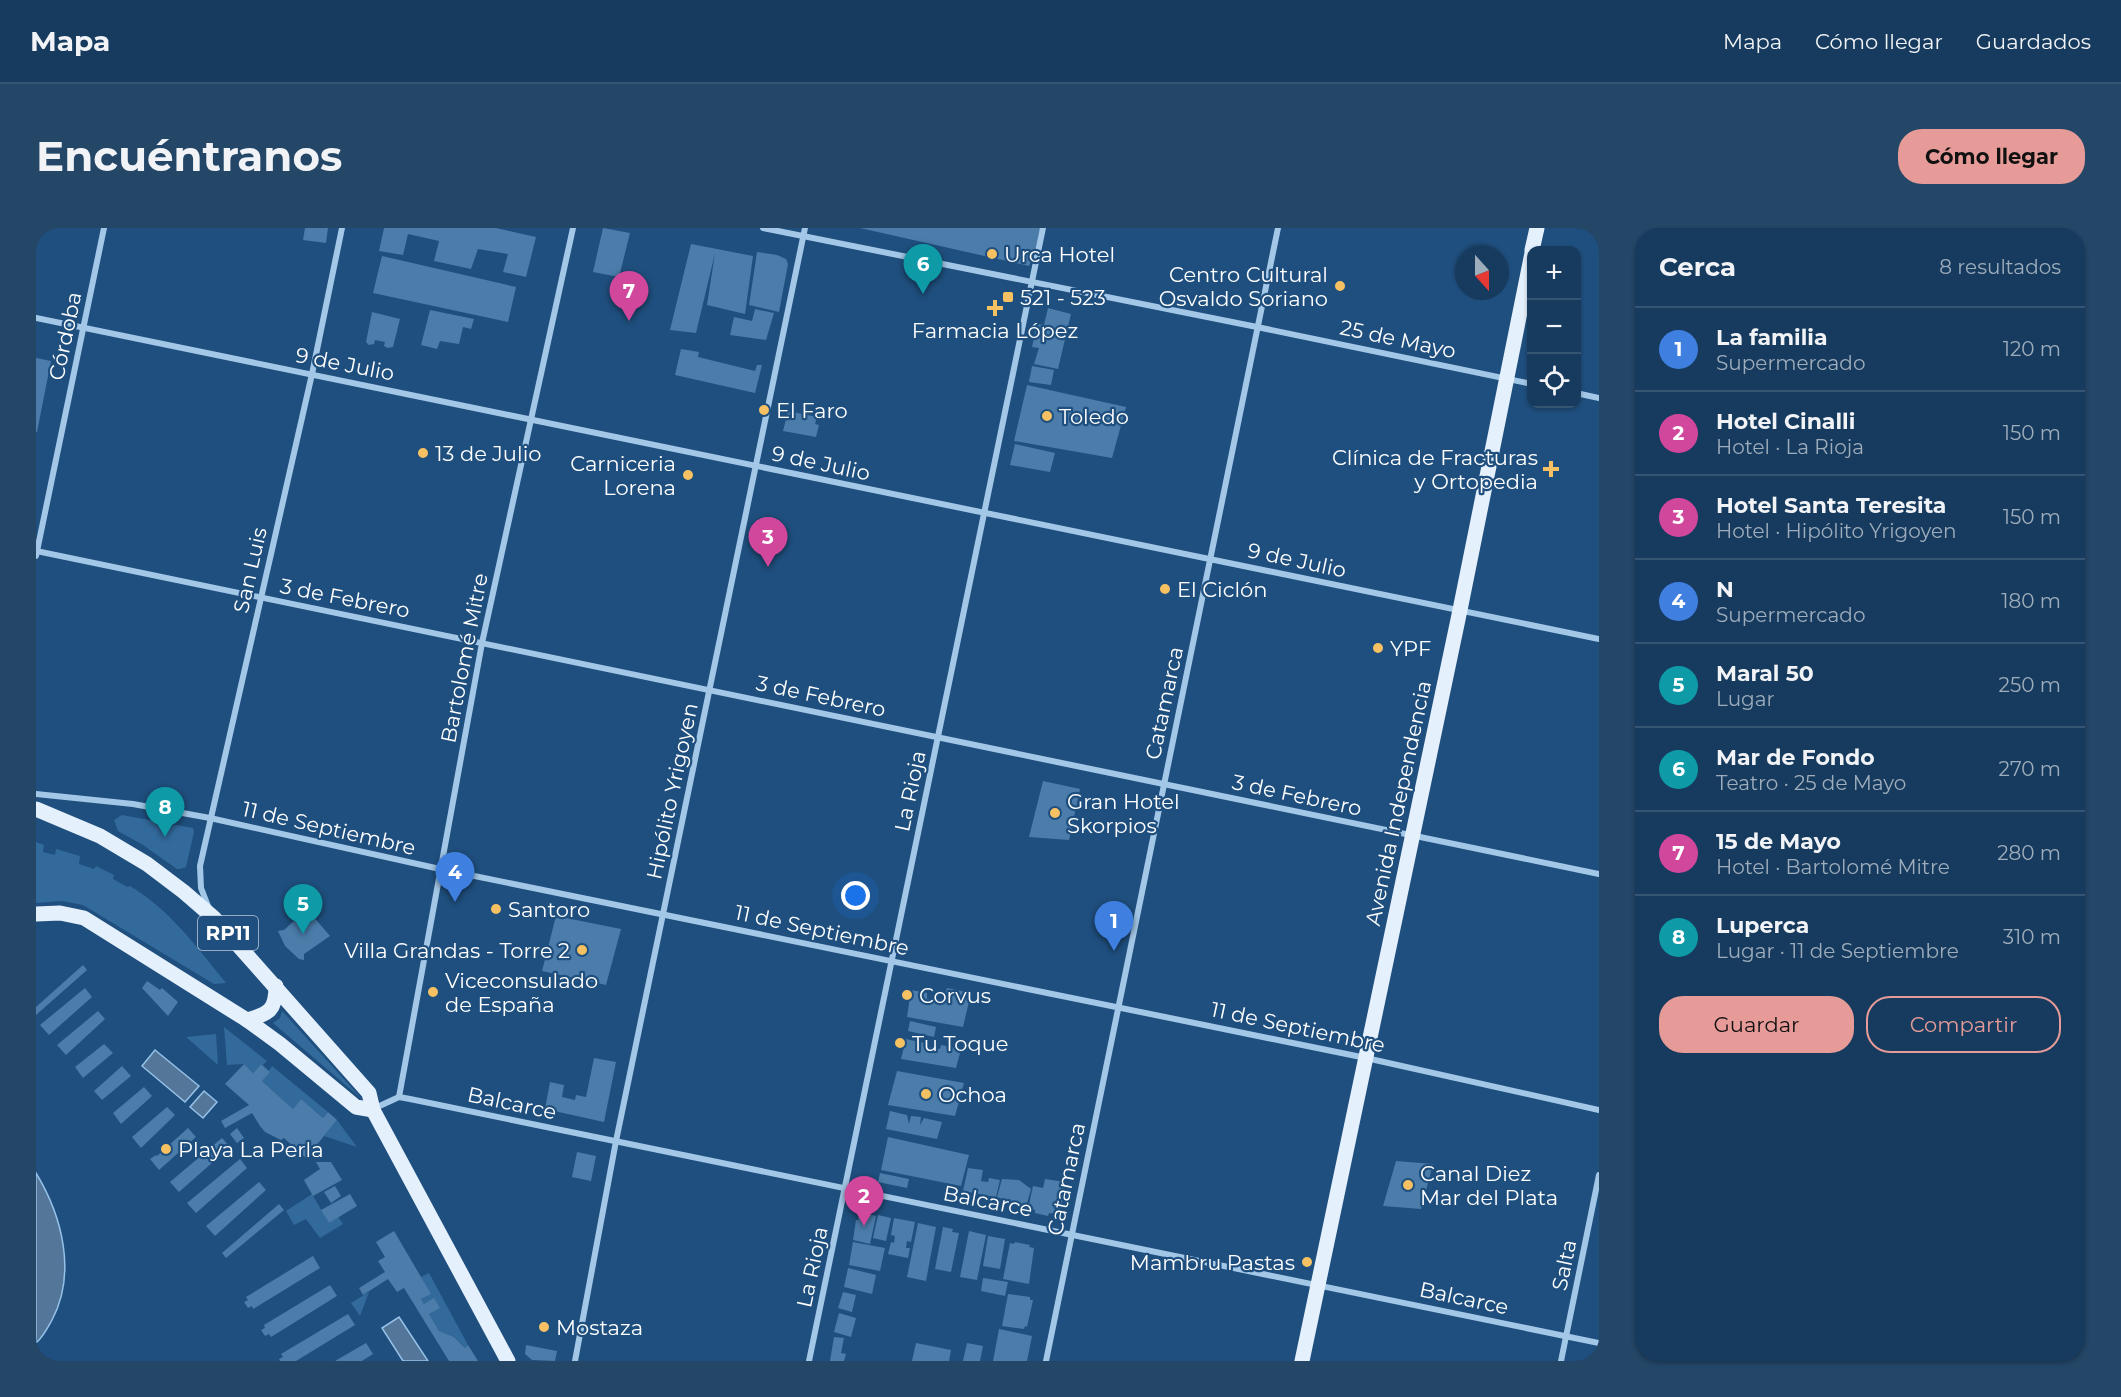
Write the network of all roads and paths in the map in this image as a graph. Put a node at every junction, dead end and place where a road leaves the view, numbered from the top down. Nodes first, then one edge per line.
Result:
1 (104, 228) edge
2 (342, 228) edge
3 (573, 228) edge
4 (763, 228) edge
5 (805, 228) edge
6 (1043, 228) edge
7 (1278, 228) edge
8 (1537, 228) edge
9 (803, 236) junction
10 (1533, 246) edge
11 (1527, 275) edge
12 (1032, 281) junction
13 (36, 318) edge
14 (1257, 327) junction
15 (83, 328) junction
16 (312, 375) junction
17 (1505, 378) junction
18 (1527, 383) edge
19 (1581, 394) edge
20 (1599, 398) edge
21 (532, 420) junction
22 (755, 466) junction
23 (984, 514) junction
24 (36, 553) edge
25 (1211, 559) junction
26 (260, 598) junction
27 (1460, 610) junction
28 (1599, 639) edge
29 (482, 643) junction
30 (709, 690) junction
31 (938, 737) junction
32 (1165, 784) junction
33 (36, 794) edge
34 (36, 809) edge
35 (210, 818) junction
36 (1413, 836) junction
37 (440, 869) junction
38 (1599, 874) edge
39 (36, 914) edge
40 (663, 914) junction
41 (214, 918) junction
42 (891, 962) junction
43 (276, 986) junction
44 (1119, 1006) junction
45 (247, 1020) junction
46 (1366, 1058) junction
47 (399, 1097) junction
48 (373, 1110) junction
49 (1599, 1110) edge
50 (616, 1141) junction
51 (1599, 1175) edge
52 (844, 1189) junction
53 (1072, 1234) junction
54 (1318, 1285) junction
55 (1566, 1336) junction
56 (1599, 1343) edge
57 (507, 1357) edge
58 (575, 1361) edge
59 (810, 1361) edge
60 (1046, 1361) edge
61 (1302, 1361) edge
62 (1561, 1361) edge

1 - 15 street, Córdoba
2 - 16 street, San Luis
3 - 21 street, Bartolomé Mitre
4 - 9 street, 25 de Mayo
5 - 9 street, Hipólito Yrigoyen
6 - 12 street, La Rioja
7 - 14 street, Catamarca
8 - 10 main road, Avenida Independencia
9 - 12 street, 25 de Mayo
9 - 22 street, Hipólito Yrigoyen
11 - 17 main road, Avenida Independencia
12 - 14 street, 25 de Mayo
12 - 23 street, La Rioja
13 - 15 street, 9 de Julio
14 - 17 street, 25 de Mayo
14 - 25 street, Catamarca
15 - 16 street, 9 de Julio
15 - 24 street, Córdoba
16 - 21 street, 9 de Julio
16 - 26 street, San Luis
17 - 18 street, 25 de Mayo
17 - 27 main road, Avenida Independencia
19 - 20 street
21 - 22 street, 9 de Julio
21 - 29 street, Bartolomé Mitre
22 - 23 street, 9 de Julio
22 - 30 street, Hipólito Yrigoyen
23 - 25 street, 9 de Julio
23 - 31 street, La Rioja
24 - 26 street, 3 de Febrero
25 - 27 street, 9 de Julio
25 - 32 street, Catamarca
26 - 29 street, 3 de Febrero
26 - 35 street, San Luis
27 - 28 street, 9 de Julio
27 - 36 main road, Avenida Independencia
29 - 30 street, 3 de Febrero
29 - 37 street, Bartolomé Mitre
30 - 31 street, 3 de Febrero
30 - 40 street, Hipólito Yrigoyen
31 - 32 street, 3 de Febrero
31 - 42 street, La Rioja
32 - 36 street, 3 de Febrero
32 - 44 street, Catamarca
33 - 35 street, 11 de Septiembre
34 - 41 main road, RP11
35 - 37 street, 11 de Septiembre
35 - 41 street, San Luis
36 - 38 street, 3 de Febrero
36 - 46 main road, Avenida Independencia
37 - 40 street, 11 de Septiembre
37 - 47 street, Bartolomé Mitre
39 - 45 main road
40 - 42 street, 11 de Septiembre
40 - 50 street, Hipólito Yrigoyen
41 - 43 main road, RP11
42 - 44 street, 11 de Septiembre
42 - 52 street, La Rioja
43 - 45 main road
43 - 48 main road, RP11
44 - 46 street, 11 de Septiembre
44 - 53 street, Catamarca
45 - 48 main road
46 - 49 street, 11 de Septiembre
46 - 54 main road, Avenida Independencia
47 - 48 street
47 - 50 street, Balcarce
48 - 57 main road, RP11
50 - 52 street, Balcarce
50 - 58 street, Hipólito Yrigoyen
51 - 55 street, Salta
52 - 53 street, Balcarce
52 - 59 street, La Rioja
53 - 54 street, Balcarce
53 - 60 street, Catamarca
54 - 55 street, Balcarce
54 - 61 main road, Avenida Independencia
55 - 56 street, Balcarce
55 - 62 street, Salta

